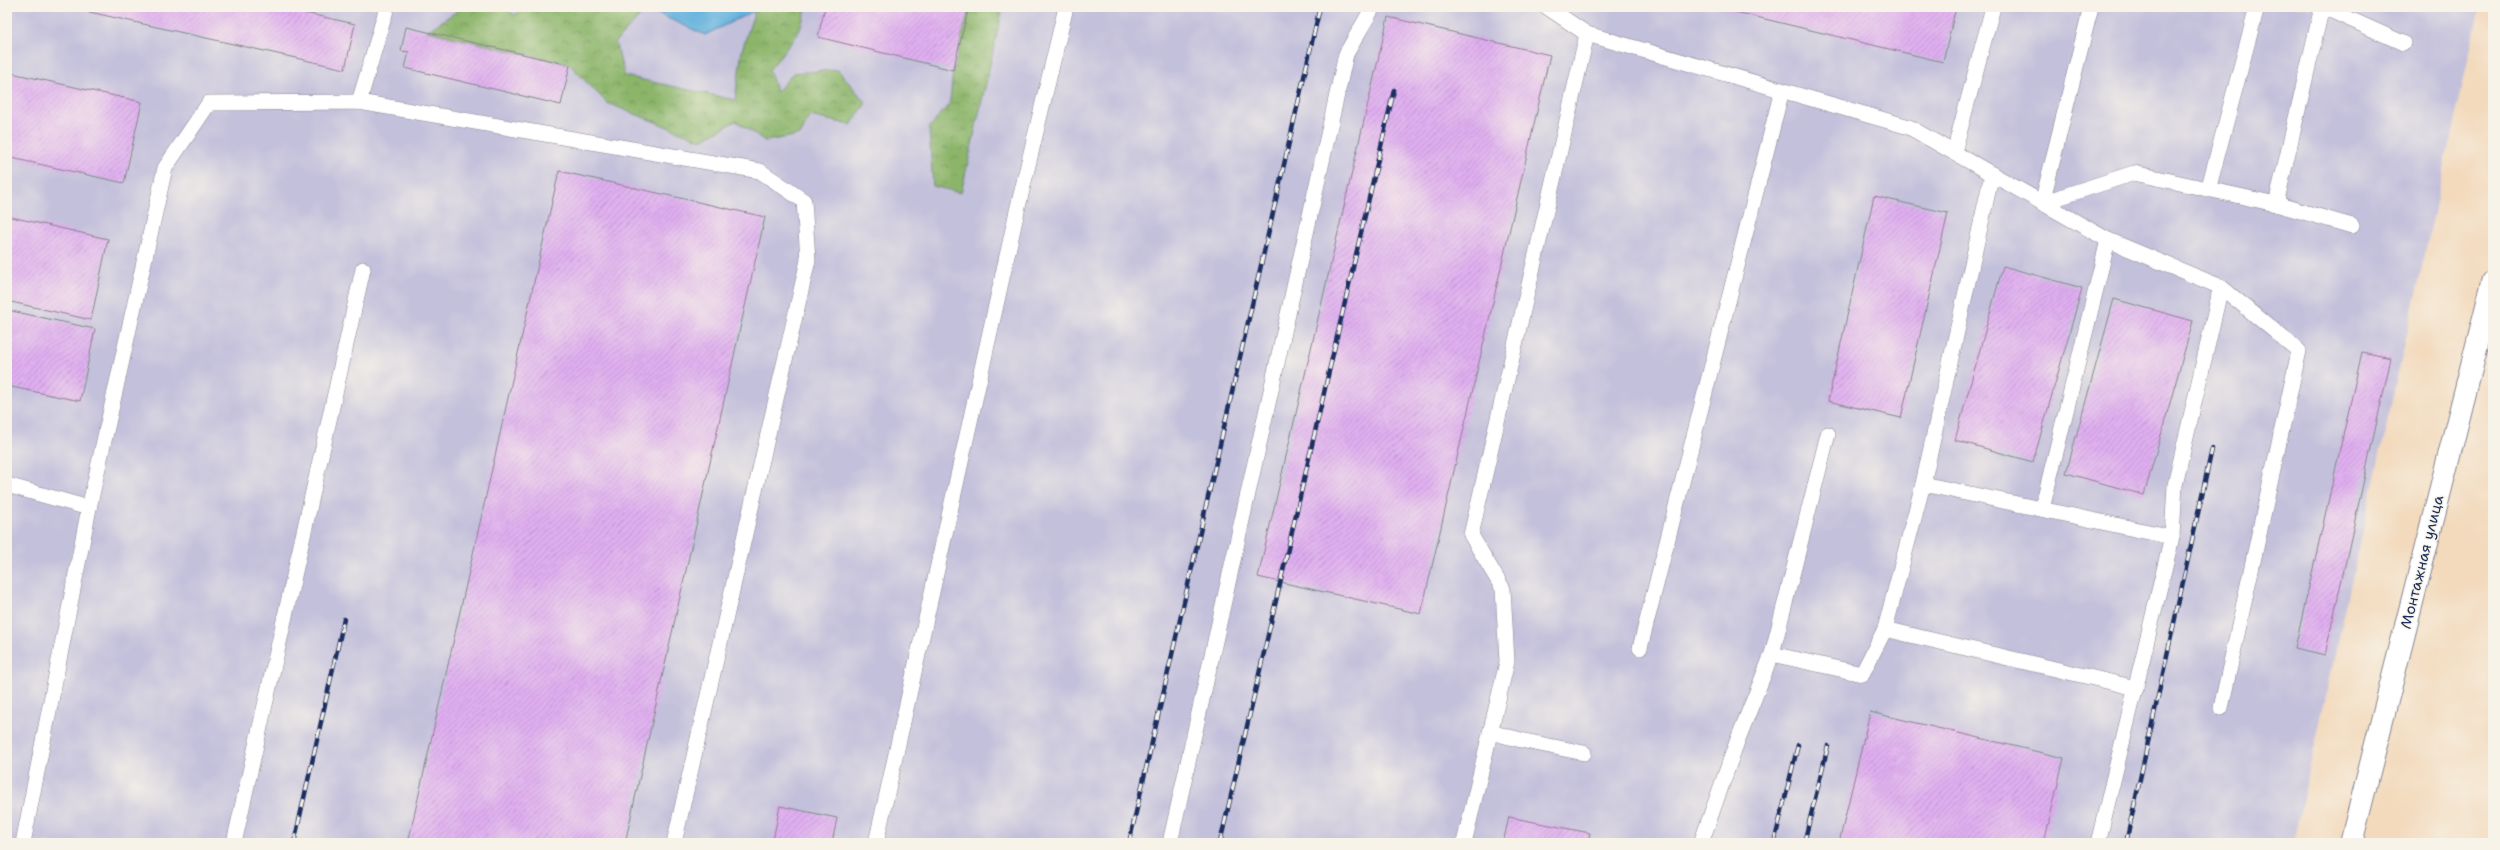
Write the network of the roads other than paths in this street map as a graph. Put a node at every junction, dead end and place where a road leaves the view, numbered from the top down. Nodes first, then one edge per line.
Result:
1 (387, 7) edge
2 (1066, 7) edge
3 (1373, 7) edge
4 (1547, 7) edge
5 (1993, 7) edge
6 (2091, 7) edge
7 (2257, 7) edge
8 (2322, 7) edge
9 (1587, 34) junction
10 (2403, 43) dead end
11 (1782, 90) junction
12 (359, 102) junction
13 (1954, 152) junction
14 (1992, 174) junction
15 (2208, 190) junction
16 (2042, 202) junction
17 (2276, 204) junction
18 (2352, 226) dead end
19 (2108, 240) junction
20 (363, 269) dead end
21 (2493, 282) edge
22 (2221, 287) junction
23 (1828, 434) dead end
24 (1923, 484) junction
25 (7, 485) edge
26 (89, 508) junction
27 (2042, 509) junction
28 (2172, 537) junction
29 (1885, 629) junction
30 (1640, 648) dead end
31 (1772, 654) junction
32 (2136, 688) junction
33 (2221, 708) dead end
34 (1490, 732) junction
35 (1584, 753) dead end
36 (23, 843) edge
37 (234, 843) edge
38 (674, 843) edge
39 (876, 843) edge
40 (1170, 843) edge
41 (1464, 843) edge
42 (1701, 843) edge
43 (2098, 843) edge
44 (2351, 843) edge

1 - 12 lane
2 - 39 lane
3 - 40 lane
4 - 9 lane
5 - 13 lane
6 - 16 lane
7 - 15 lane
8 - 10 lane
8 - 17 lane
9 - 11 lane
9 - 34 lane
11 - 13 lane
11 - 30 lane
12 - 26 lane
12 - 38 lane
13 - 14 lane
14 - 16 lane
14 - 24 lane
15 - 16 lane
15 - 17 lane
16 - 19 lane
17 - 18 lane
19 - 22 lane
19 - 27 lane
20 - 37 lane
21 - 44 street, Монтажная улица
22 - 28 lane
22 - 33 lane
23 - 31 lane
24 - 27 lane
24 - 29 lane
25 - 26 lane
26 - 36 lane
27 - 28 lane
28 - 32 lane
29 - 31 lane
29 - 32 lane
31 - 42 lane
32 - 43 lane
34 - 35 lane
34 - 41 lane

